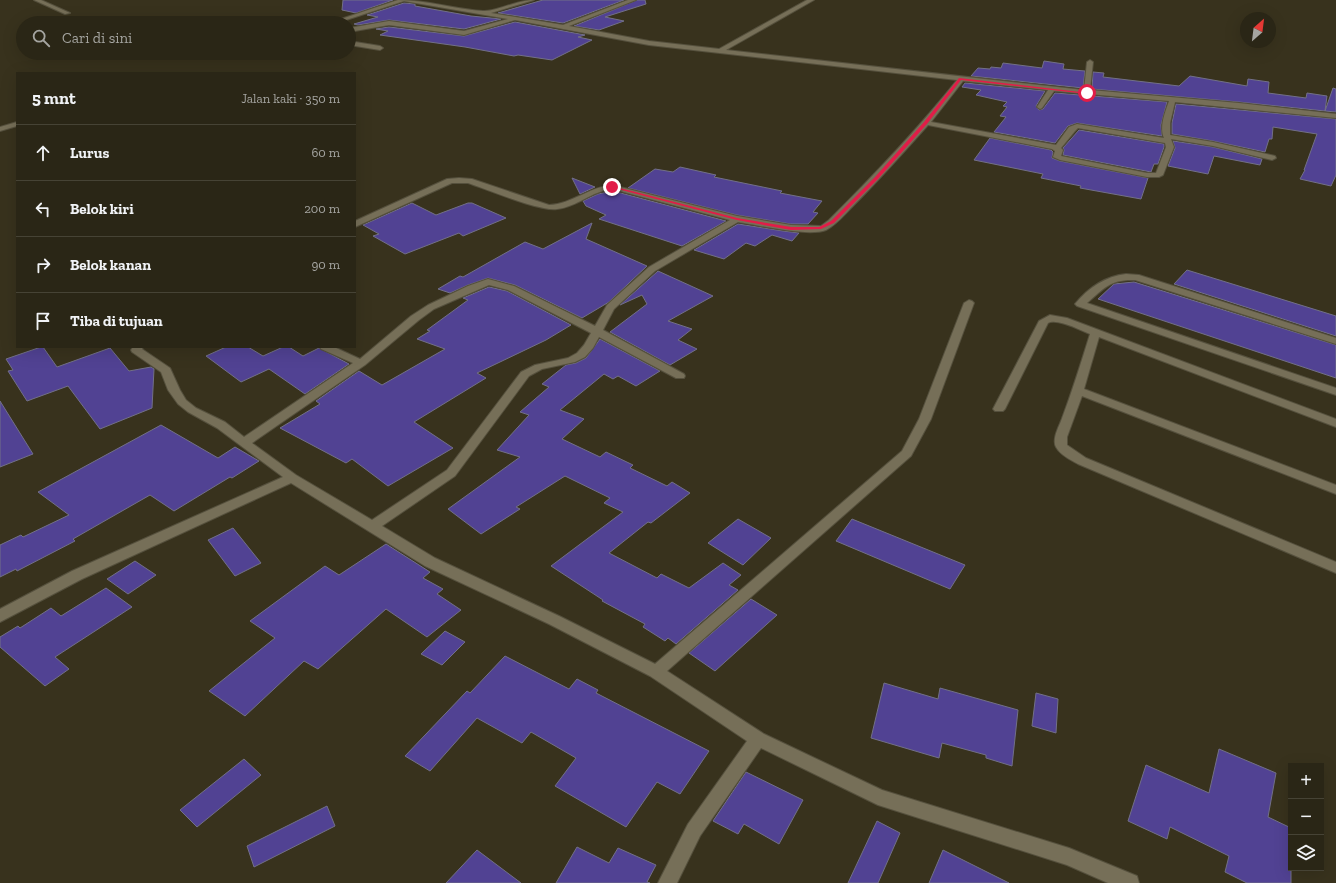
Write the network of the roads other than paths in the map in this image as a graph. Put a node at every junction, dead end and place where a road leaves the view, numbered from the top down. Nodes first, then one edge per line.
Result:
1 (37, 0) edge
2 (404, 0) edge
3 (531, 0) edge
4 (633, 0) edge
5 (812, 0) edge
6 (67, 13) dead end
7 (484, 13) junction
8 (354, 16) edge
9 (516, 18) junction
10 (565, 26) junction
11 (356, 29) edge
12 (356, 44) edge
13 (380, 48) dead end
14 (720, 51) junction
15 (1090, 62) dead end
16 (961, 79) junction
17 (1052, 90) junction
18 (1087, 93) junction
19 (1173, 100) junction
20 (1040, 107) dead end
21 (1336, 116) edge
22 (926, 123) junction
23 (16, 124) edge
24 (1, 129) edge
25 (16, 133) edge
26 (1167, 138) junction
27 (1058, 148) junction
28 (1272, 158) dead end
29 (737, 219) junction
30 (356, 224) edge
31 (968, 303) dead end
32 (596, 331) junction
33 (1095, 333) junction
34 (1336, 340) edge
35 (137, 348) edge
36 (327, 348) edge
37 (361, 363) junction
38 (680, 376) dead end
39 (1078, 391) junction
40 (1336, 392) edge
41 (999, 409) dead end
42 (1336, 423) edge
43 (244, 443) junction
44 (292, 478) junction
45 (1336, 490) edge
46 (373, 526) junction
47 (1336, 568) edge
48 (0, 616) edge
49 (656, 672) junction
50 (758, 739) junction
51 (667, 883) edge
52 (1130, 883) edge

1 - 6 street
2 - 7 street
2 - 8 street
3 - 7 street
4 - 10 street
5 - 14 street
7 - 9 street
9 - 10 street
9 - 11 street
10 - 14 street
12 - 13 street
14 - 16 street
15 - 18 street
16 - 17 street
16 - 22 street
17 - 18 street
17 - 20 street
18 - 19 street
19 - 21 street
19 - 26 street
22 - 27 street
22 - 29 street
23 - 24 street
24 - 25 street
26 - 27 street
26 - 27 street
26 - 28 street
29 - 30 street
29 - 32 street
31 - 49 street
32 - 37 street
32 - 38 street
32 - 46 street
33 - 39 street
33 - 41 street
33 - 42 street
34 - 40 street
35 - 43 street
36 - 37 street
37 - 43 street
39 - 45 street
39 - 47 street
43 - 44 street
44 - 46 street
44 - 48 street
46 - 49 street
49 - 50 street
50 - 51 street
50 - 52 street

